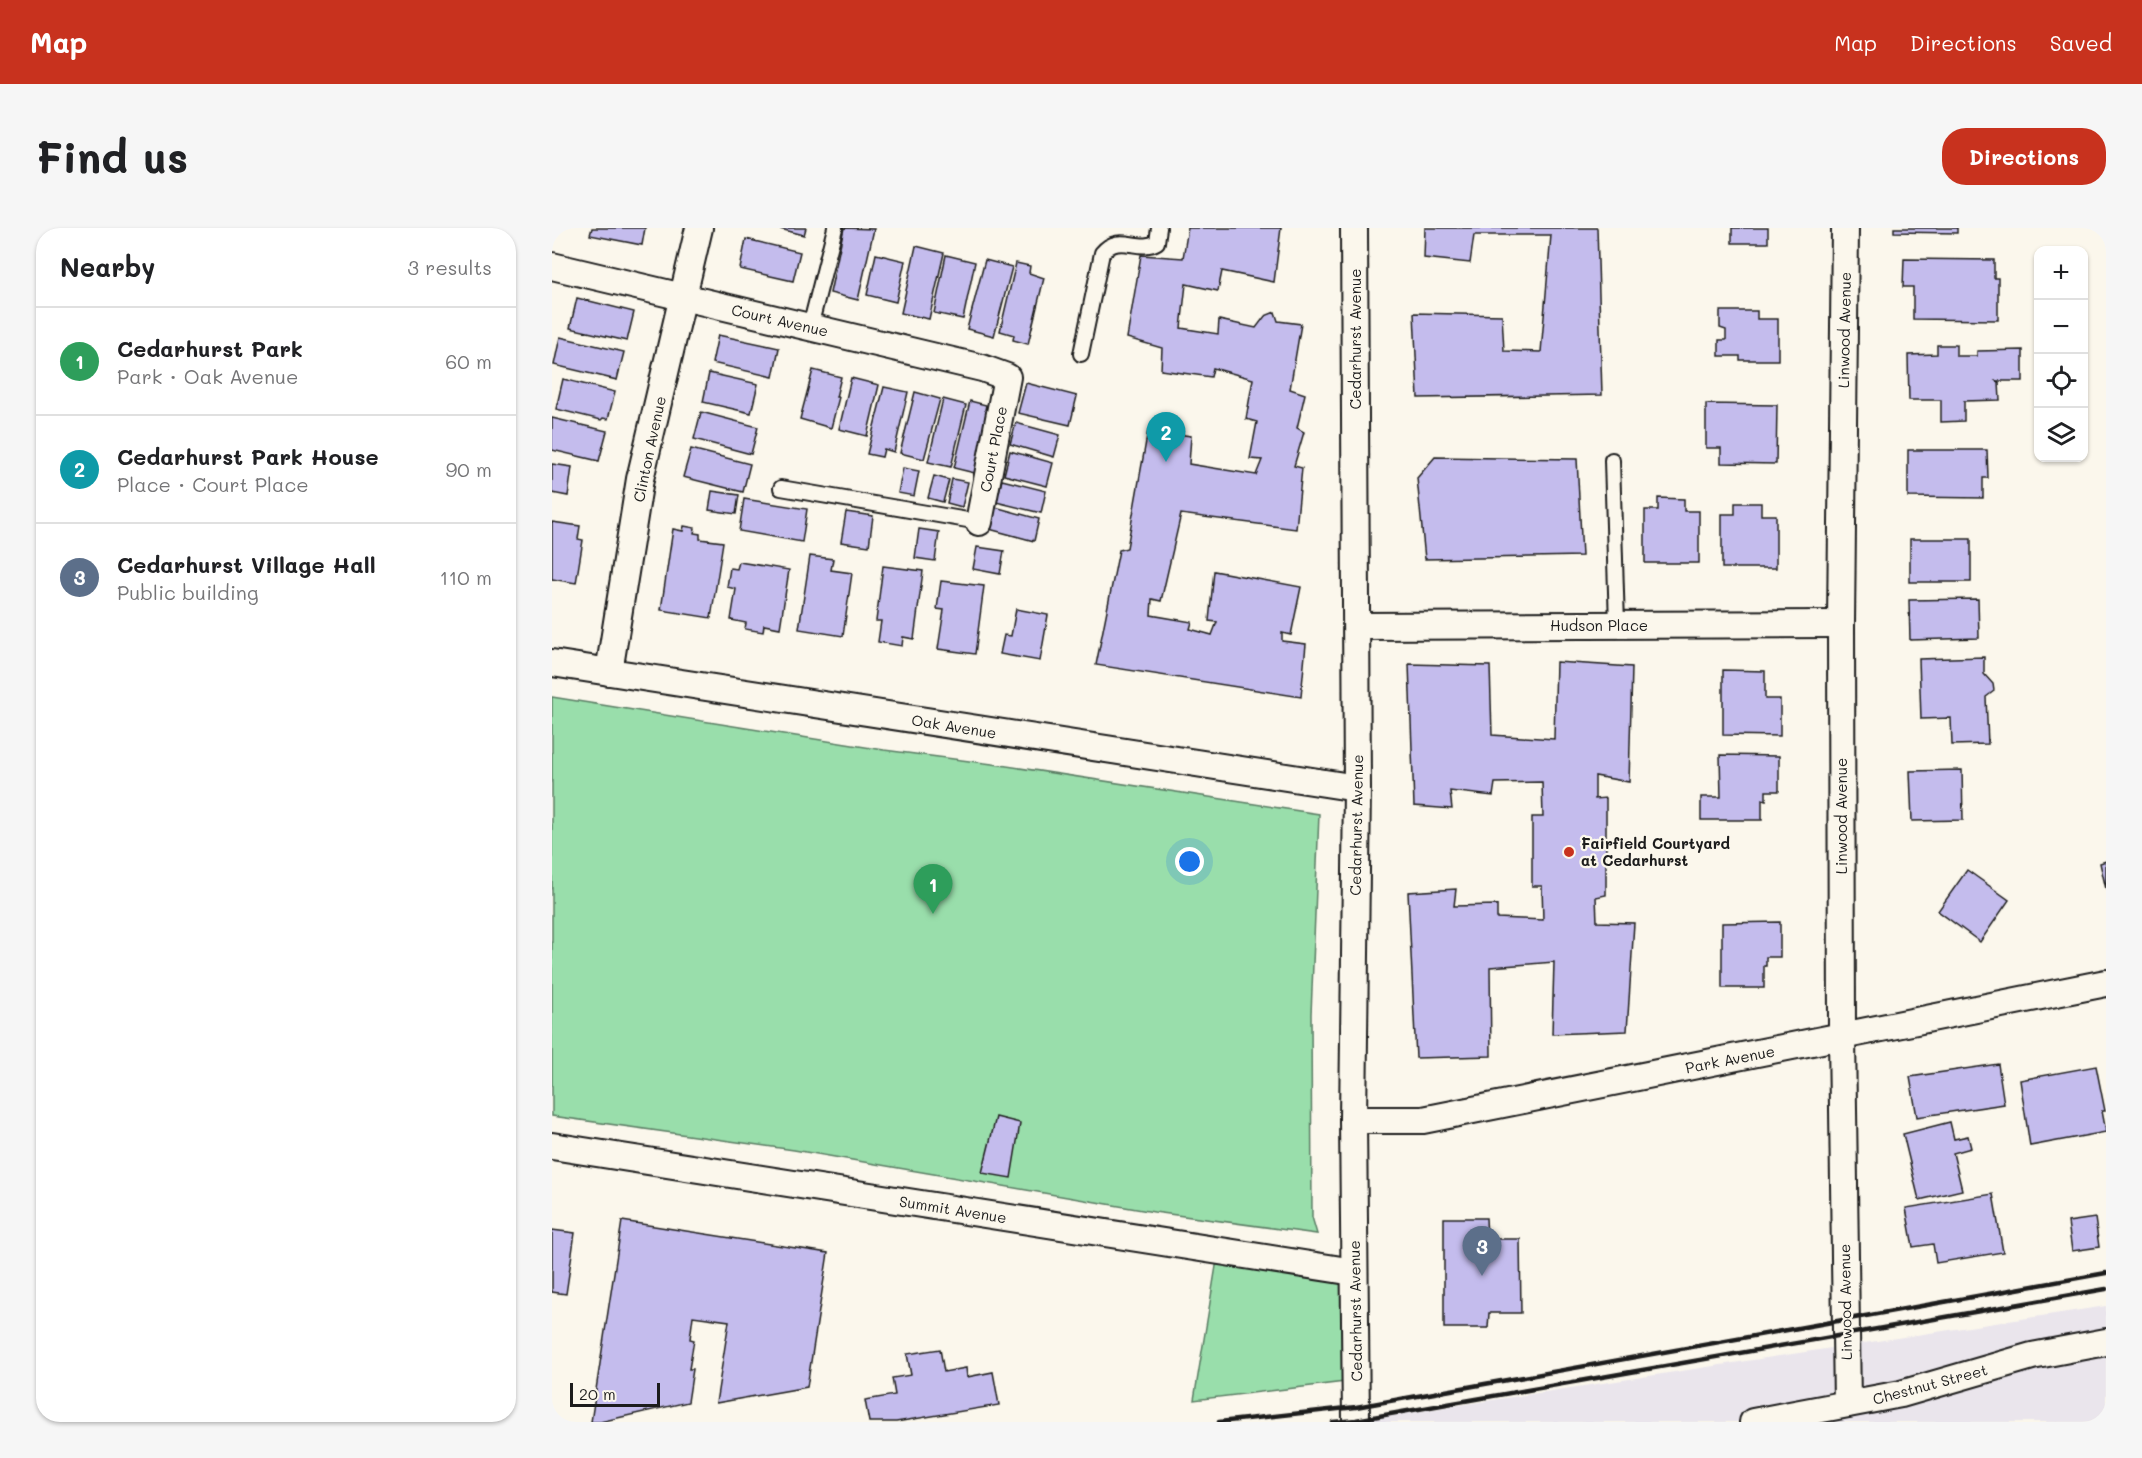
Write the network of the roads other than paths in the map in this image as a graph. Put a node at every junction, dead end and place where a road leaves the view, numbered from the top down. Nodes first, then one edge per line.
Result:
1 (699, 228) edge
2 (835, 228) edge
3 (1159, 228) edge
4 (1354, 228) edge
5 (1845, 228) edge
6 (552, 266) edge
7 (683, 298) junction
8 (810, 327) junction
9 (1081, 354) dead end
10 (1007, 377) joint
11 (1612, 460) dead end
12 (781, 488) dead end
13 (979, 522) joint
14 (1840, 624) junction
15 (1617, 625) junction
16 (1357, 626) junction
17 (552, 663) edge
18 (609, 672) junction
19 (1357, 788) junction
20 (2106, 983) edge
21 (1842, 1036) junction
22 (1353, 1120) junction
23 (552, 1146) edge
24 (1354, 1272) junction
25 (2106, 1342) edge
26 (1847, 1404) junction
27 (1356, 1422) edge
28 (1753, 1422) edge

1 - 7 street, Clinton Avenue
2 - 8 lane
3 - 9 lane
4 - 16 street, Cedarhurst Avenue
5 - 14 street, Linwood Avenue
6 - 7 street, Court Avenue
7 - 8 street, Court Avenue
7 - 18 street, Clinton Avenue
8 - 10 street, Court Avenue
10 - 13 street, Court Place
11 - 15 lane
12 - 13 lane
14 - 15 street, Hudson Place
14 - 21 street, Linwood Avenue
15 - 16 street, Hudson Place
16 - 19 street, Cedarhurst Avenue
17 - 18 street, Oak Avenue
18 - 19 street, Oak Avenue
19 - 22 street, Cedarhurst Avenue
20 - 21 street, Park Avenue
21 - 22 street, Park Avenue
21 - 26 street, Linwood Avenue
22 - 24 street, Cedarhurst Avenue
23 - 24 street, Summit Avenue
24 - 27 street, Cedarhurst Avenue
25 - 26 street, Chestnut Street
26 - 28 street, Chestnut Street

